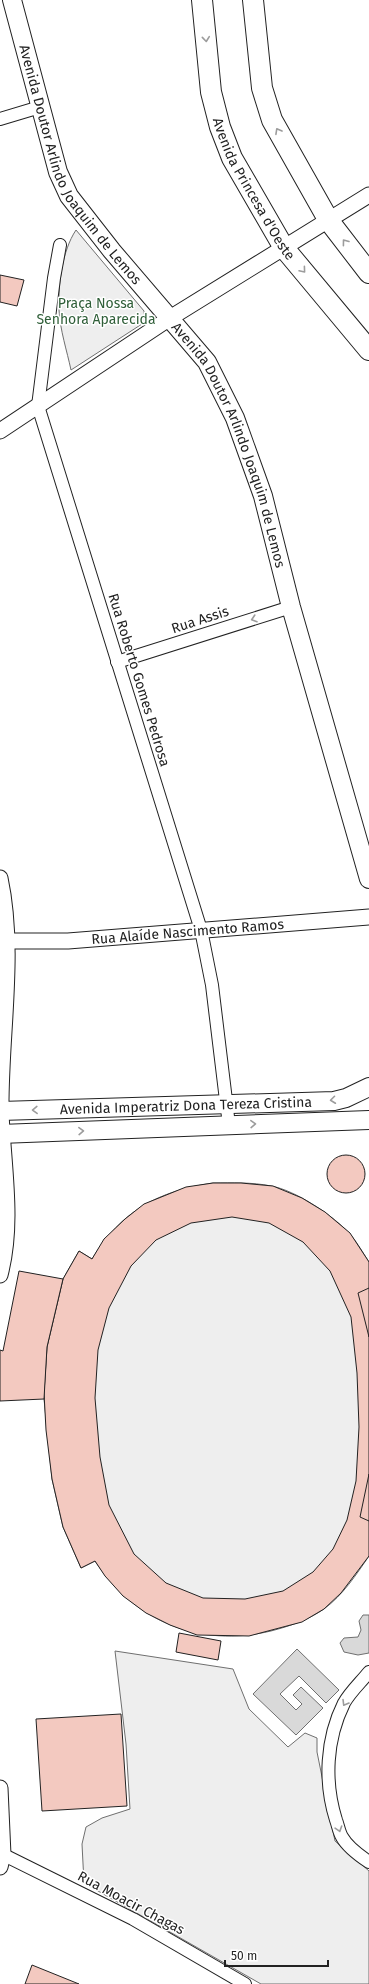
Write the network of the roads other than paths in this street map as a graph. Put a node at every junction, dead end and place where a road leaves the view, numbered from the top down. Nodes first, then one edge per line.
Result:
1 (12, 0) edge
2 (202, 0) edge
3 (253, 0) edge
4 (40, 107) junction
5 (0, 119) edge
6 (369, 195) edge
7 (329, 221) junction
8 (60, 245) dead end
9 (284, 248) junction
10 (369, 273) edge
11 (170, 318) junction
12 (369, 350) edge
13 (38, 406) junction
14 (0, 431) edge
15 (291, 607) junction
16 (117, 662) junction
17 (0, 878) edge
18 (369, 878) edge
19 (369, 917) edge
20 (201, 930) junction
21 (3, 941) edge
22 (369, 1087) edge
23 (226, 1104) junction
24 (1, 1111) edge
25 (369, 1120) edge
26 (229, 1125) junction
27 (1, 1134) edge
28 (0, 1275) edge
29 (369, 1672) edge
30 (0, 1788) edge
31 (1, 1858) edge
32 (369, 1862) edge
33 (245, 1984) edge

1 - 4 main road, Avenida Doutor Arlindo Joaquim de Lemos
2 -> 9 main road, Avenida Princesa d'Oeste
7 -> 3 main road
4 - 5 street
4 - 11 main road, Avenida Doutor Arlindo Joaquim de Lemos
6 - 7 street
7 - 9 street
10 -> 7 main road
8 - 13 street, Rua Roberto Gomes Pedrosa
9 - 11 street
9 -> 12 main road, Avenida Princesa d'Oeste
11 - 13 street
11 - 15 main road, Avenida Doutor Arlindo Joaquim de Lemos
13 - 14 street
13 - 16 street, Rua Roberto Gomes Pedrosa
15 -> 16 street, Rua Assis
15 - 18 main road, Avenida Doutor Arlindo Joaquim de Lemos
16 - 20 street, Rua Roberto Gomes Pedrosa
17 - 21 street
19 - 20 street, Rua Alaíde Nascimento Ramos
20 - 21 street, Rua Alaíde Nascimento Ramos
20 - 23 street, Rua Roberto Gomes Pedrosa
21 - 24 street
22 -> 23 main road, Avenida Imperatriz Dona Tereza Cristina
23 -> 24 main road, Avenida Imperatriz Dona Tereza Cristina
23 - 26 street, Rua Roberto Gomes Pedrosa
24 - 27 street
26 -> 25 main road, Avenida Imperatriz Dona Tereza Cristina
27 -> 26 main road, Avenida Imperatriz Dona Tereza Cristina
27 - 28 street
29 -> 32 street
30 - 31 street
31 - 33 street, Rua Moacir Chagas

